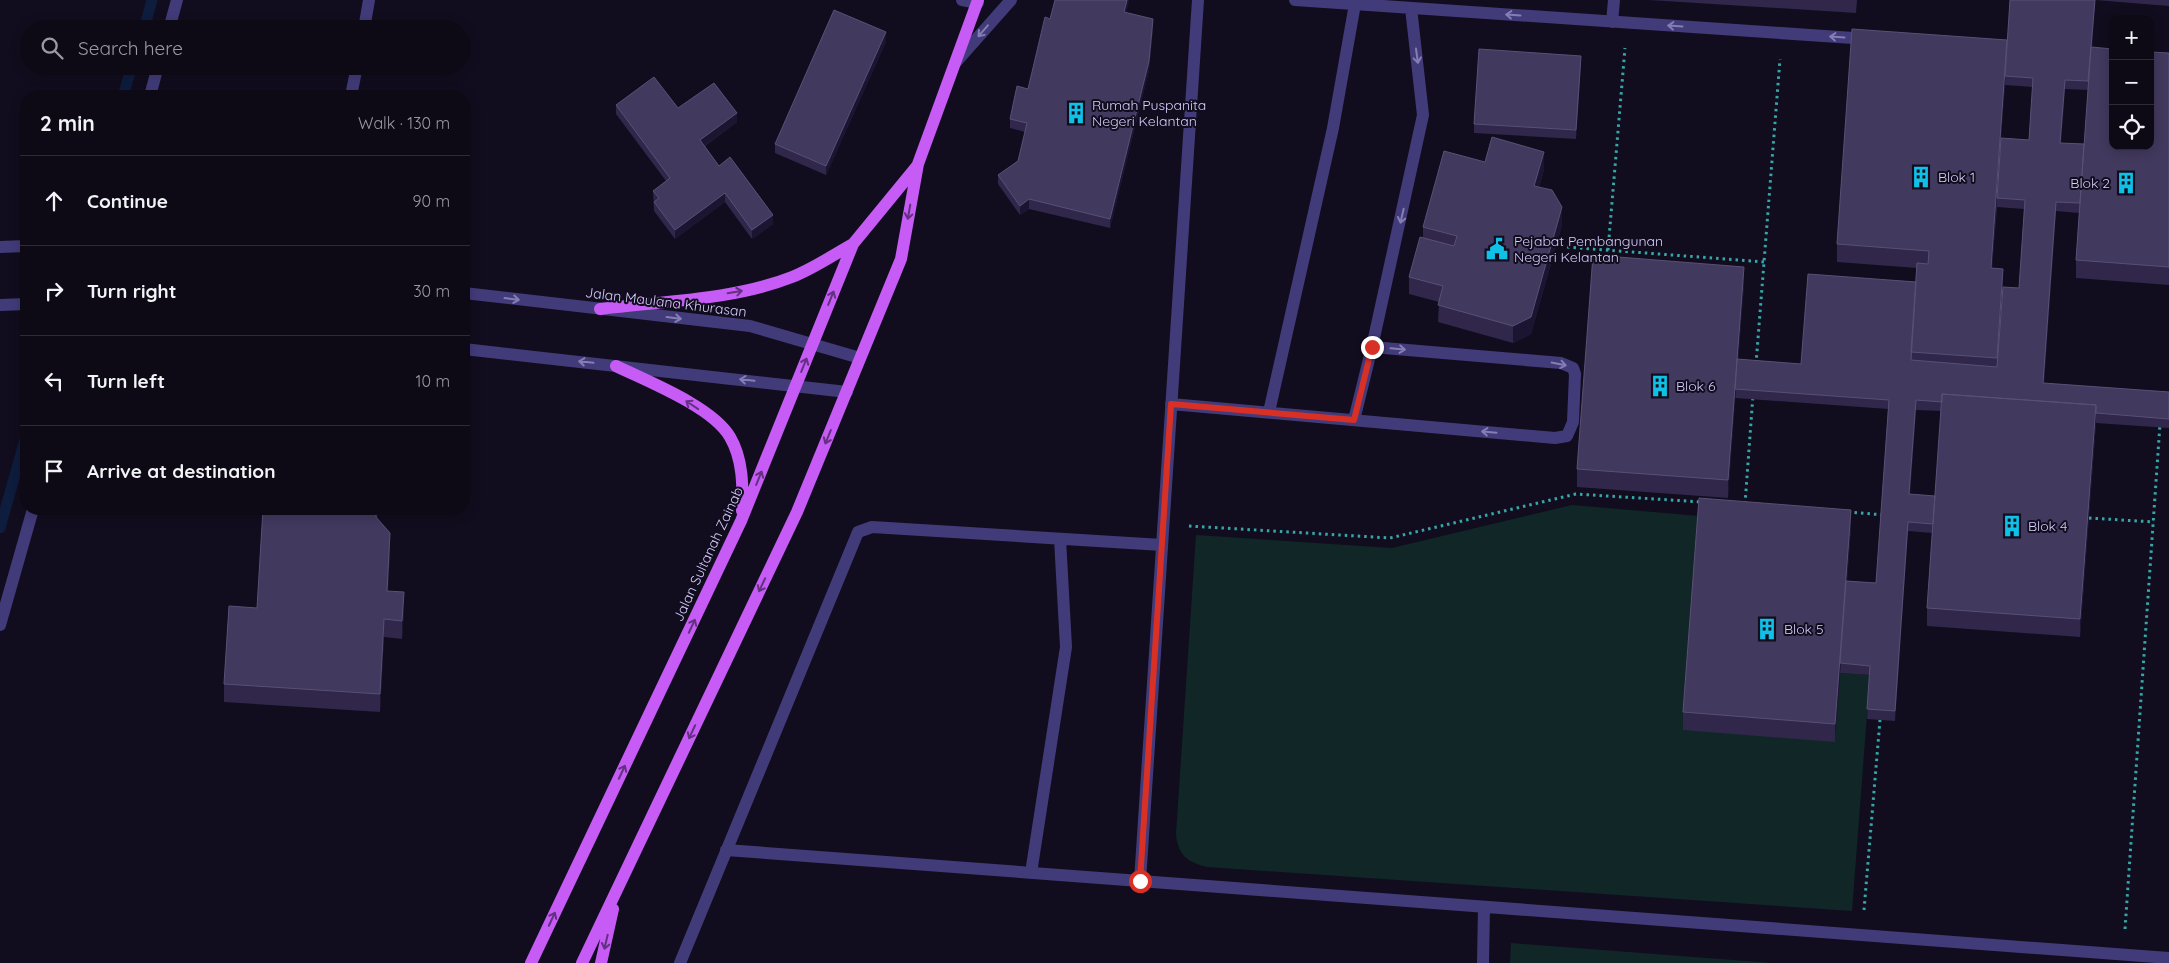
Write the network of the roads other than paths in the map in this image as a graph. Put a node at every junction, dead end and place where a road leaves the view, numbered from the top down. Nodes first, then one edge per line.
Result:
1 (177, 0) edge
2 (369, 0) edge
3 (962, 0) edge
4 (1011, 0) edge
5 (1198, 0) edge
6 (1295, 0) edge
7 (1614, 0) edge
8 (978, 2) edge
9 (1354, 4) junction
10 (1410, 8) junction
11 (171, 20) edge
12 (366, 20) edge
13 (1612, 22) junction
14 (1880, 40) edge
15 (956, 63) junction
16 (156, 75) edge
17 (354, 75) edge
18 (152, 90) edge
19 (352, 90) edge
20 (918, 164) junction
21 (853, 244) junction
22 (20, 246) edge
23 (0, 247) edge
24 (470, 294) edge
25 (20, 304) edge
26 (0, 305) edge
27 (600, 309) junction
28 (813, 343) junction
29 (1372, 347) junction
30 (470, 350) edge
31 (860, 358) junction
32 (616, 366) junction
33 (796, 386) junction
34 (847, 392) junction
35 (1171, 404) junction
36 (1268, 412) junction
37 (1354, 420) junction
38 (31, 515) edge
39 (741, 522) junction
40 (1060, 539) junction
41 (1162, 545) junction
42 (0, 625) edge
43 (726, 850) junction
44 (1031, 873) junction
45 (1140, 881) junction
46 (618, 888) junction
47 (1484, 907) junction
48 (2169, 958) edge
49 (531, 963) edge
50 (582, 963) edge
51 (601, 963) edge
52 (680, 963) edge
53 (1483, 963) edge

1 - 11 street
2 - 12 street
3 - 8 street
4 -> 15 street
5 - 35 street
6 - 9 street
7 - 13 street
8 - 15 main road, Jalan Sultanah Zainab
9 - 10 street
9 - 36 street
13 -> 10 street
10 -> 29 street
14 -> 13 street
15 - 20 main road, Jalan Sultanah Zainab
16 - 18 street
17 - 19 street
20 - 21 main road, Jalan Sultanah Zainab
20 -> 31 main road, Jalan Sultanah Zainab
27 -> 21 main road
28 -> 21 main road, Jalan Sultanah Zainab
22 - 23 street
24 -> 27 street, Jalan Maulana Khurasan
25 - 26 street
27 -> 28 street, Jalan Maulana Khurasan
28 - 31 street, Jalan Maulana Khurasan
33 -> 28 main road, Jalan Sultanah Zainab
29 - 37 street
29 -> 37 street
32 -> 30 street
31 - 34 main road, Jalan Sultanah Zainab
33 -> 32 street
39 -> 32 main road
33 - 34 street
39 -> 33 main road, Jalan Sultanah Zainab
34 -> 46 main road, Jalan Sultanah Zainab
35 - 36 street
35 - 41 street
36 - 37 street
38 - 42 street
49 -> 39 main road, Jalan Sultanah Zainab
40 - 41 street
40 - 43 street
40 - 44 street
41 - 45 street
43 - 44 street
43 - 52 street
44 - 45 street
45 - 47 street
46 - 50 main road, Jalan Sultanah Zainab
46 -> 51 main road
47 - 48 street
47 - 53 street

